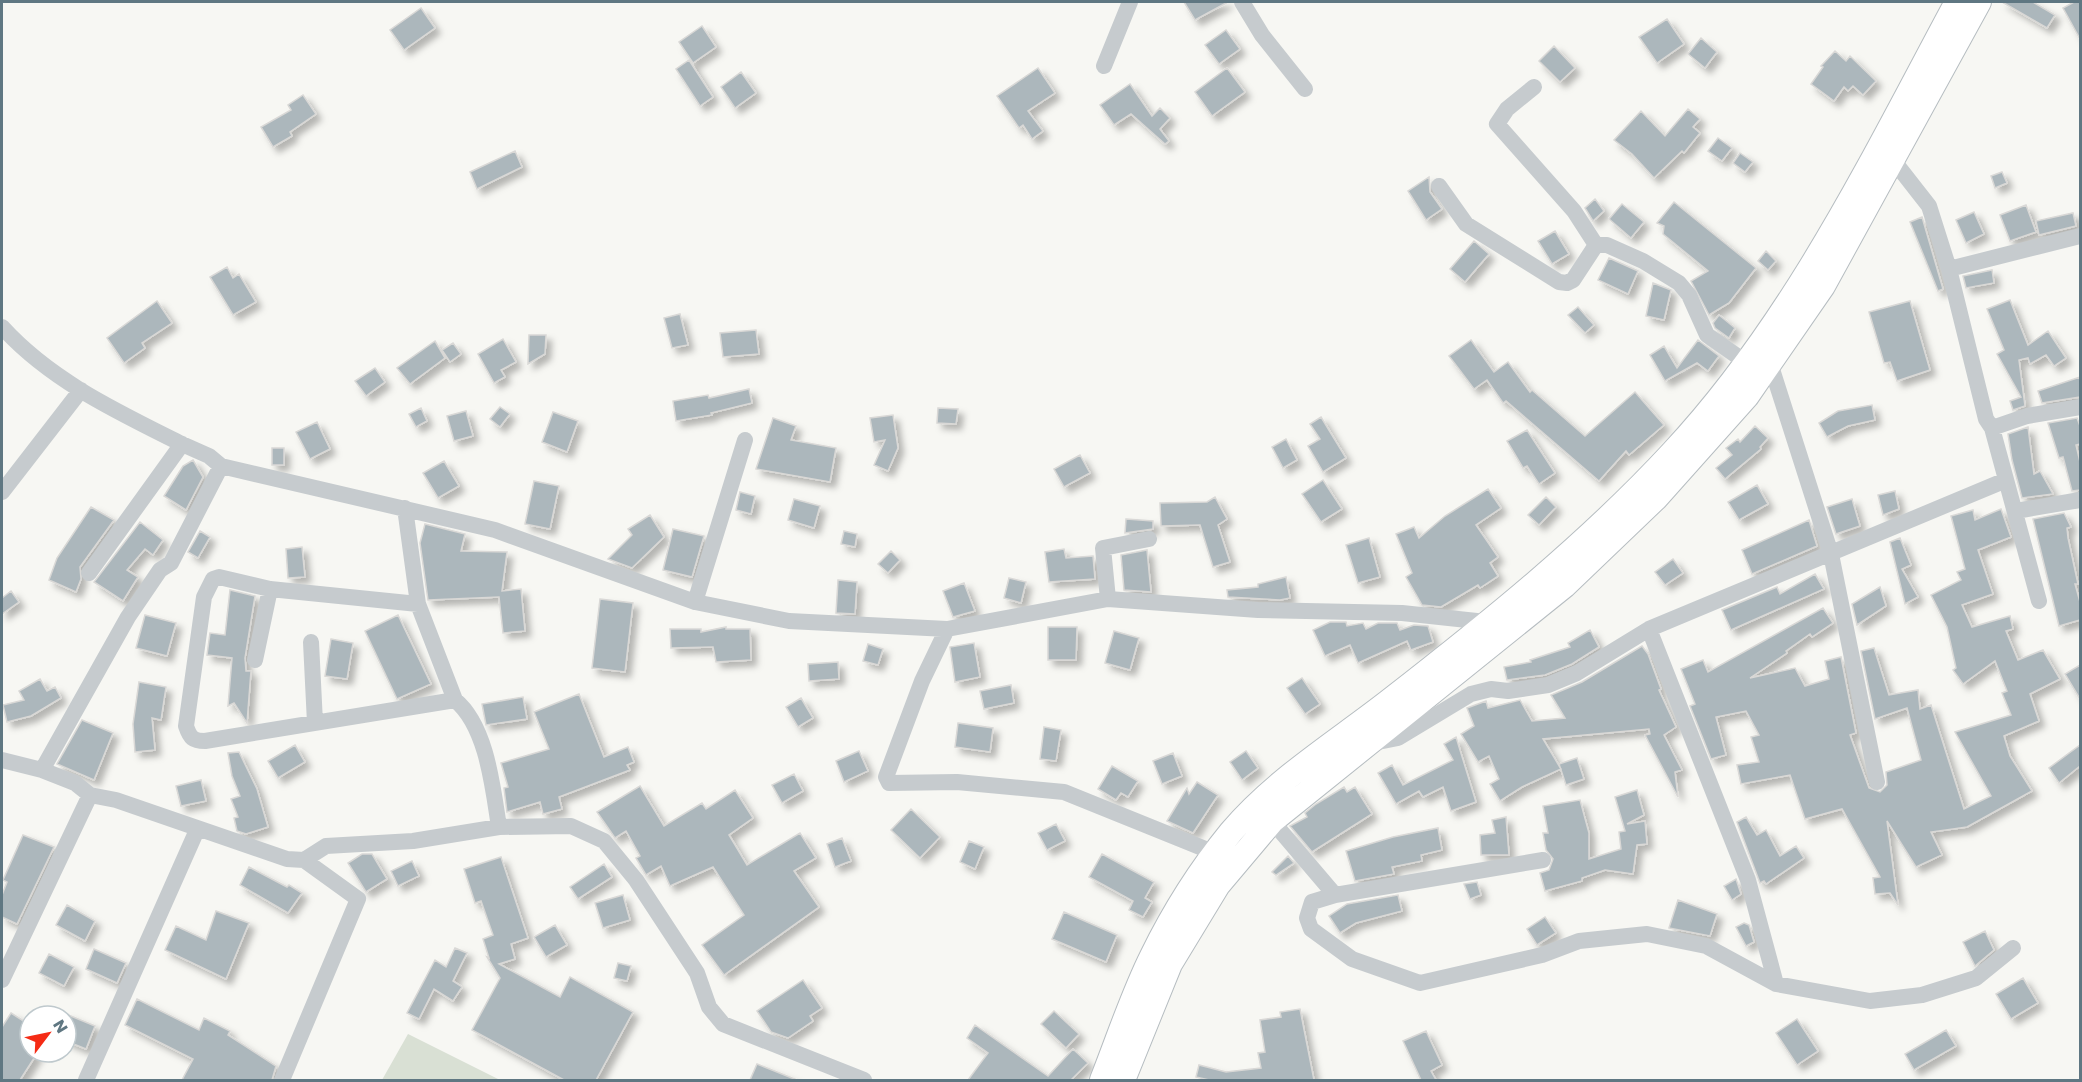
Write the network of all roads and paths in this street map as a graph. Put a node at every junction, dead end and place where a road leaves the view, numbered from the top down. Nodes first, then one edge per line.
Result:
1 (1130, 2) edge
2 (1242, 2) edge
3 (1957, 2) edge
4 (1979, 2) edge
5 (1104, 66) dead end
6 (1534, 87) dead end
7 (1305, 89) dead end
8 (1893, 160) junction
9 (1438, 186) dead end
10 (2080, 236) edge
11 (1596, 245) junction
12 (1949, 269) junction
13 (2, 327) edge
14 (1758, 363) junction
15 (81, 390) junction
16 (2080, 407) edge
17 (1992, 428) junction
18 (745, 440) dead end
19 (182, 444) junction
20 (221, 466) junction
21 (2006, 480) junction
22 (2, 492) edge
23 (2080, 500) edge
24 (405, 508) junction
25 (2016, 510) junction
26 (1149, 539) dead end
27 (1831, 554) junction
28 (89, 573) dead end
29 (270, 589) junction
30 (1108, 599) junction
31 (2039, 601) dead end
32 (695, 602) junction
33 (418, 604) junction
34 (1486, 622) junction
35 (947, 629) junction
36 (1649, 629) junction
37 (311, 642) dead end
38 (255, 660) dead end
39 (455, 700) junction
40 (315, 723) junction
41 (1369, 744) junction
42 (2, 760) edge
43 (42, 770) junction
44 (1877, 782) dead end
45 (90, 795) junction
46 (1272, 821) junction
47 (499, 827) junction
48 (197, 830) junction
49 (1215, 853) junction
50 (304, 860) junction
51 (1543, 860) dead end
52 (1335, 895) junction
53 (2013, 948) dead end
54 (2, 980) edge
55 (1776, 984) junction
56 (86, 1080) edge
57 (282, 1080) edge
58 (864, 1080) edge
59 (1102, 1080) edge
60 (1123, 1080) edge

1 - 5 street
2 - 7 street
3 - 14 main road
4 - 8 main road
6 - 11 street
8 - 12 street
8 - 14 main road
9 - 11 street
10 - 12 street
11 - 14 street
12 - 17 street
13 - 15 street
14 - 27 street
14 - 34 main road
14 - 41 main road
15 - 19 street
15 - 22 street
16 - 17 street
17 - 21 street
18 - 32 street
19 - 20 street
19 - 28 street
20 - 24 street
20 - 43 street
21 - 25 street
21 - 27 street
23 - 25 street
24 - 32 street
24 - 33 street
25 - 31 street
26 - 30 street
27 - 36 street
27 - 44 street
29 - 33 street
29 - 38 street
29 - 40 street
30 - 34 street
30 - 35 street
32 - 35 street
33 - 39 street
34 - 49 main road
35 - 49 street
36 - 41 street
36 - 55 street
37 - 40 street
39 - 40 street
39 - 47 street
41 - 46 main road
42 - 43 street
43 - 45 street
45 - 48 street
45 - 54 street
46 - 52 street
46 - 60 main road
47 - 50 street
47 - 58 street
48 - 50 street
48 - 56 street
49 - 59 main road
50 - 57 street
51 - 52 street
52 - 55 street
53 - 55 street

